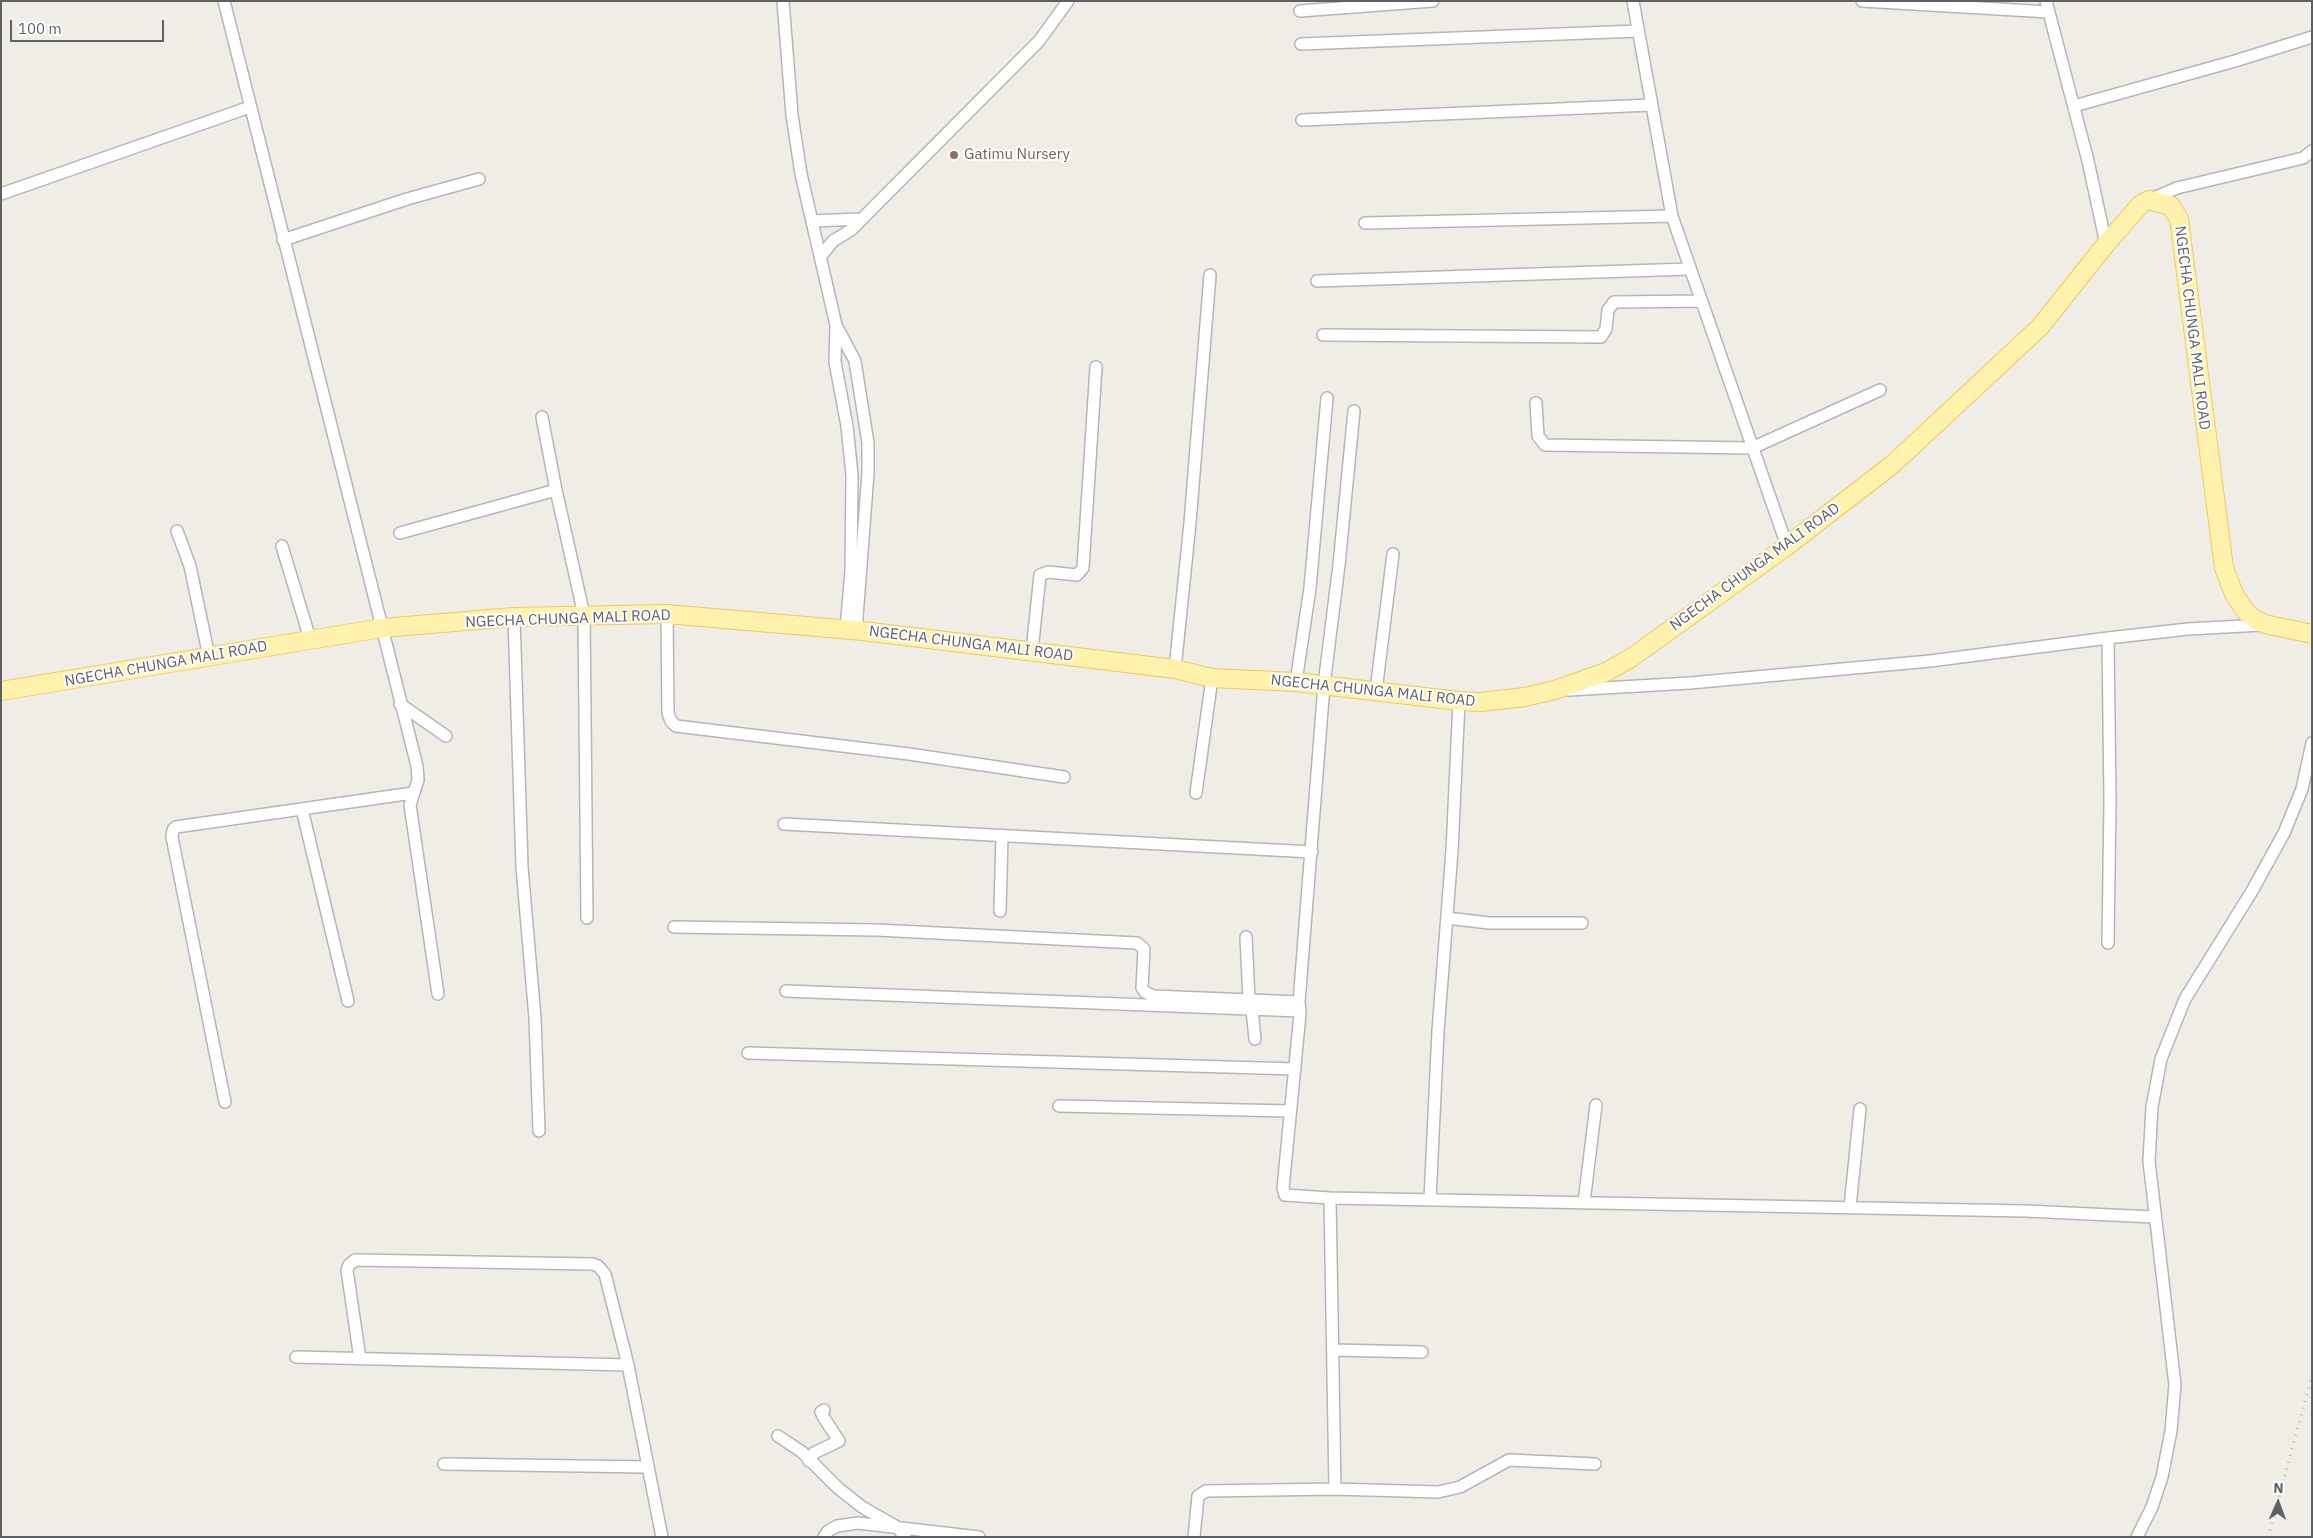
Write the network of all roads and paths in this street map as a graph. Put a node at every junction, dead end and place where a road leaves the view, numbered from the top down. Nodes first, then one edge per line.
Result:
1 (224, 1) edge
2 (783, 1) edge
3 (1068, 1) edge
4 (1433, 1) edge
5 (1633, 1) edge
6 (1862, 1) edge
7 (2047, 7) edge
8 (1300, 11) dead end
9 (1638, 31) junction
10 (2312, 37) edge
11 (1302, 44) dead end
12 (1651, 104) junction
13 (2074, 106) junction
14 (250, 107) junction
15 (1302, 120) dead end
16 (2312, 151) edge
17 (479, 179) dead end
18 (1, 194) edge
19 (2149, 200) junction
20 (1672, 216) junction
21 (861, 219) junction
22 (812, 221) junction
23 (1365, 223) dead end
24 (283, 240) junction
25 (2106, 244) junction
26 (820, 257) junction
27 (1690, 270) junction
28 (1210, 275) dead end
29 (1317, 281) dead end
30 (1701, 301) junction
31 (836, 325) junction
32 (1322, 335) dead end
33 (1096, 367) dead end
34 (1880, 390) dead end
35 (1327, 398) dead end
36 (1536, 403) dead end
37 (1354, 411) dead end
38 (542, 417) dead end
39 (1752, 448) junction
40 (556, 490) junction
41 (177, 531) dead end
42 (400, 533) dead end
43 (282, 546) dead end
44 (1787, 546) junction
45 (1393, 554) dead end
46 (666, 614) junction
47 (584, 615) junction
48 (514, 618) junction
49 (2265, 624) junction
50 (382, 628) junction
51 (851, 630) junction
52 (2312, 634) edge
53 (2108, 638) junction
54 (310, 639) junction
55 (1032, 651) junction
56 (209, 657) junction
57 (1175, 668) junction
58 (1212, 678) junction
59 (1296, 682) junction
60 (1324, 685) junction
61 (2, 688) edge
62 (1555, 690) junction
63 (1376, 691) junction
64 (1459, 701) junction
65 (400, 704) junction
66 (446, 736) dead end
67 (2312, 743) edge
68 (1064, 776) dead end
69 (1196, 793) dead end
70 (413, 794) junction
71 (302, 809) junction
72 (784, 824) dead end
73 (1002, 836) junction
74 (1312, 852) junction
75 (1000, 911) dead end
76 (587, 918) dead end
77 (1447, 918) junction
78 (1582, 923) dead end
79 (674, 927) dead end
80 (1246, 937) dead end
81 (2108, 943) dead end
82 (786, 991) dead end
83 (438, 994) dead end
84 (348, 1001) dead end
85 (1250, 1005) junction
86 (1300, 1006) junction
87 (1255, 1038) dead end
88 (748, 1053) dead end
89 (1295, 1069) junction
90 (225, 1102) dead end
91 (1596, 1105) dead end
92 (1059, 1106) dead end
93 (1860, 1109) dead end
94 (1290, 1111) junction
95 (539, 1131) dead end
96 (1330, 1198) junction
97 (1430, 1199) junction
98 (1584, 1202) junction
99 (1850, 1208) junction
100 (2154, 1217) junction
101 (1332, 1350) junction
102 (1422, 1352) dead end
103 (296, 1357) dead end
104 (360, 1359) junction
105 (628, 1365) junction
106 (824, 1410) dead end
107 (778, 1436) dead end
108 (809, 1461) junction
109 (444, 1464) dead end
110 (1595, 1464) dead end
111 (648, 1467) junction
112 (1335, 1489) junction
113 (897, 1527) junction
114 (662, 1537) edge
115 (824, 1537) edge
116 (904, 1537) edge
117 (979, 1537) edge
118 (1194, 1537) edge
119 (2137, 1537) edge

1 - 14 street
2 - 22 street
3 - 21 street
4 - 8 street
5 - 9 street
6 - 7 street
7 - 13 street
9 - 11 street
9 - 12 street
10 - 13 street
12 - 15 street
12 - 20 street
13 - 25 street
14 - 18 street
14 - 24 street
16 - 19 street
17 - 24 street
19 - 25 main road, NGECHA CHUNGA MALI ROAD
19 - 49 main road, NGECHA CHUNGA MALI ROAD
20 - 23 street
20 - 27 street
21 - 22 street
21 - 26 street
22 - 26 street
24 - 50 street
25 - 44 main road, NGECHA CHUNGA MALI ROAD
26 - 31 street
27 - 29 street
27 - 30 street
28 - 57 street
30 - 32 street
30 - 39 street
31 - 51 street
31 - 51 street
33 - 55 street
34 - 39 street
35 - 59 street
36 - 39 street
37 - 60 street
38 - 40 street
39 - 44 street
40 - 42 street
40 - 47 street
41 - 56 street
43 - 54 street
44 - 62 main road, NGECHA CHUNGA MALI ROAD
45 - 63 street
46 - 47 main road, NGECHA CHUNGA MALI ROAD
46 - 51 main road, NGECHA CHUNGA MALI ROAD
46 - 68 street
47 - 48 main road, NGECHA CHUNGA MALI ROAD
47 - 76 street
48 - 50 main road, NGECHA CHUNGA MALI ROAD
48 - 95 street
49 - 52 main road, NGECHA CHUNGA MALI ROAD
49 - 53 street
50 - 54 main road, NGECHA CHUNGA MALI ROAD
50 - 65 street
51 - 55 main road, NGECHA CHUNGA MALI ROAD
53 - 62 street
53 - 81 street
54 - 56 main road, NGECHA CHUNGA MALI ROAD
55 - 57 main road, NGECHA CHUNGA MALI ROAD
56 - 61 main road, NGECHA CHUNGA MALI ROAD
57 - 58 main road, NGECHA CHUNGA MALI ROAD
58 - 59 main road, NGECHA CHUNGA MALI ROAD
58 - 69 street
59 - 60 main road, NGECHA CHUNGA MALI ROAD
60 - 63 main road, NGECHA CHUNGA MALI ROAD
60 - 74 street
62 - 64 main road, NGECHA CHUNGA MALI ROAD
63 - 64 main road, NGECHA CHUNGA MALI ROAD
64 - 77 street
65 - 66 street
65 - 70 street
67 - 100 street
70 - 71 street
70 - 83 street
71 - 84 street
71 - 90 street
72 - 73 street
73 - 74 street
73 - 75 street
74 - 86 street
77 - 78 street
77 - 97 street
79 - 85 street
80 - 85 street
82 - 85 street
85 - 86 street
85 - 87 street
86 - 89 street
88 - 89 street
89 - 94 street
91 - 98 street
92 - 94 street
93 - 99 street
94 - 96 street
96 - 97 street
96 - 101 street
97 - 98 street
98 - 99 street
99 - 100 street
100 - 119 street
101 - 102 street
101 - 112 street
103 - 104 street
104 - 105 street
104 - 105 street
105 - 111 street
106 - 108 street
107 - 108 street
108 - 113 street
109 - 111 street
110 - 112 street
111 - 114 street
112 - 118 street
113 - 115 street
113 - 116 street
113 - 117 street

